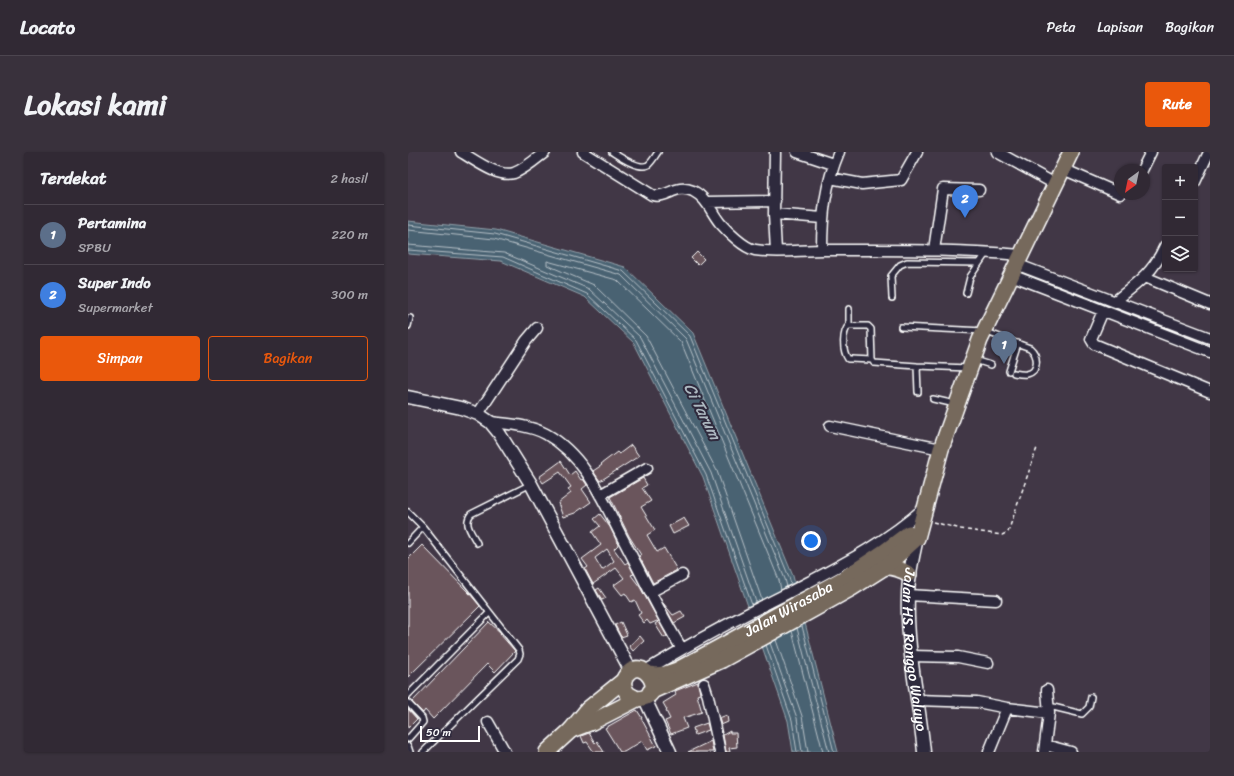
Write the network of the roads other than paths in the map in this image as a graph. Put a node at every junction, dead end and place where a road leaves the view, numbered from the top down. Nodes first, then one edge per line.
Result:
1 (461, 152) edge
2 (545, 152) edge
3 (583, 152) edge
4 (612, 152) edge
5 (658, 152) edge
6 (775, 152) edge
7 (797, 152) edge
8 (838, 152) edge
9 (917, 152) edge
10 (997, 152) edge
11 (1071, 152) edge
12 (1151, 152) edge
13 (1209, 152) edge
14 (833, 164) junction
15 (1145, 164) edge
16 (1063, 169) junction
17 (1198, 176) edge
18 (830, 178) junction
19 (1055, 184) junction
20 (979, 190) dead end
21 (1114, 191) edge
22 (707, 202) junction
23 (775, 202) junction
24 (774, 214) junction
25 (822, 218) junction
26 (822, 250) junction
27 (934, 250) junction
28 (776, 251) junction
29 (987, 252) junction
30 (1162, 253) edge
31 (978, 264) junction
32 (1016, 265) junction
33 (1045, 275) junction
34 (1145, 277) junction
35 (1040, 287) junction
36 (966, 293) dead end
37 (892, 298) dead end
38 (1115, 302) junction
39 (1210, 304) edge
40 (849, 309) dead end
41 (1103, 311) junction
42 (410, 318) dead end
43 (849, 325) junction
44 (408, 326) edge
45 (901, 326) dead end
46 (537, 328) dead end
47 (984, 332) junction
48 (1210, 338) edge
49 (1018, 343) junction
50 (1210, 352) edge
51 (872, 360) junction
52 (972, 364) junction
53 (917, 366) junction
54 (991, 366) dead end
55 (918, 392) dead end
56 (1210, 392) edge
57 (408, 397) edge
58 (933, 399) dead end
59 (956, 404) junction
60 (478, 414) junction
61 (490, 422) junction
62 (830, 426) dead end
63 (941, 449) junction
64 (647, 468) dead end
65 (530, 484) junction
66 (600, 495) junction
67 (408, 512) edge
68 (921, 522) junction
69 (423, 527) junction
70 (408, 543) edge
71 (477, 543) dead end
72 (885, 567) junction
73 (909, 574) junction
74 (682, 575) dead end
75 (849, 583) junction
76 (650, 592) junction
77 (908, 595) junction
78 (996, 600) dead end
79 (490, 613) junction
80 (682, 649) junction
81 (720, 654) junction
82 (911, 656) junction
83 (988, 662) dead end
84 (637, 674) junction
85 (704, 684) dead end
86 (1047, 690) dead end
87 (408, 695) edge
88 (644, 696) junction
89 (1091, 697) dead end
90 (917, 700) junction
91 (408, 703) edge
92 (1007, 708) junction
93 (1049, 709) junction
94 (488, 722) dead end
95 (571, 730) junction
96 (408, 739) edge
97 (408, 746) edge
98 (1044, 748) edge
99 (410, 752) edge
100 (423, 752) edge
101 (505, 752) edge
102 (547, 752) edge
103 (670, 752) edge
104 (720, 752) edge
105 (924, 752) edge
106 (989, 752) edge
107 (1071, 752) edge

1 - 2 street
3 - 22 street
4 - 5 lane
6 - 23 street
7 - 14 street
8 - 14 street
9 - 18 street
10 - 19 street
11 - 16 main road
12 - 15 street
13 - 17 street
14 - 18 street
16 - 19 main road
16 - 21 street
18 - 25 street
19 - 32 main road
20 - 27 street
22 - 23 street
22 - 28 street
23 - 24 street
24 - 25 street
24 - 28 street
25 - 26 street
26 - 27 street
26 - 28 street
27 - 29 street
29 - 31 lane
29 - 32 street
30 - 34 street
31 - 36 lane
31 - 37 lane
32 - 33 street
32 - 35 street
32 - 47 main road
33 - 35 street
33 - 38 street
34 - 38 street
34 - 39 street
35 - 41 street
38 - 48 street
40 - 43 lane
41 - 50 street
41 - 56 street
42 - 44 lane
43 - 51 lane
43 - 51 lane
45 - 47 lane
46 - 60 street
47 - 49 lane
47 - 52 main road
49 - 49 lane
51 - 53 lane
52 - 53 lane
52 - 54 lane
52 - 59 main road
53 - 55 lane
57 - 60 street
58 - 59 lane
59 - 63 main road
60 - 61 street
61 - 65 street
61 - 66 street
62 - 63 street
63 - 68 main road
64 - 66 street
65 - 71 lane
65 - 84 street
66 - 76 street
67 - 69 lane
68 - 72 main road, Jalan Wirasaba
68 - 73 street, Jalan HS. Ronggo Waluyo
68 - 75 main road, Jalan Wirasaba
68 - 80 street
69 - 70 lane
69 - 79 lane
72 - 73 main road
72 - 75 main road, Jalan Wirasaba
73 - 77 street, Jalan HS. Ronggo Waluyo
74 - 76 street
75 - 81 main road, Jalan Wirasaba
76 - 80 street
77 - 78 street
77 - 82 street, Jalan HS. Ronggo Waluyo
79 - 87 lane
79 - 100 lane
80 - 84 street
81 - 84 main road, Jalan Wirasaba
81 - 88 main road, Jalan Wirasaba
82 - 83 street
82 - 90 street, Jalan HS. Ronggo Waluyo
84 - 88 main road
84 - 88 main road
84 - 95 main road, Jalan Wirasaba
85 - 104 street
86 - 93 street
88 - 95 main road, Jalan Wirasaba
88 - 103 street
89 - 93 lane
90 - 92 street
90 - 105 street, Jalan HS. Ronggo Waluyo
91 - 96 lane
92 - 93 street
92 - 106 street
93 - 98 street
94 - 101 street
95 - 102 main road, Jalan Wirasaba
97 - 99 lane
98 - 107 street

